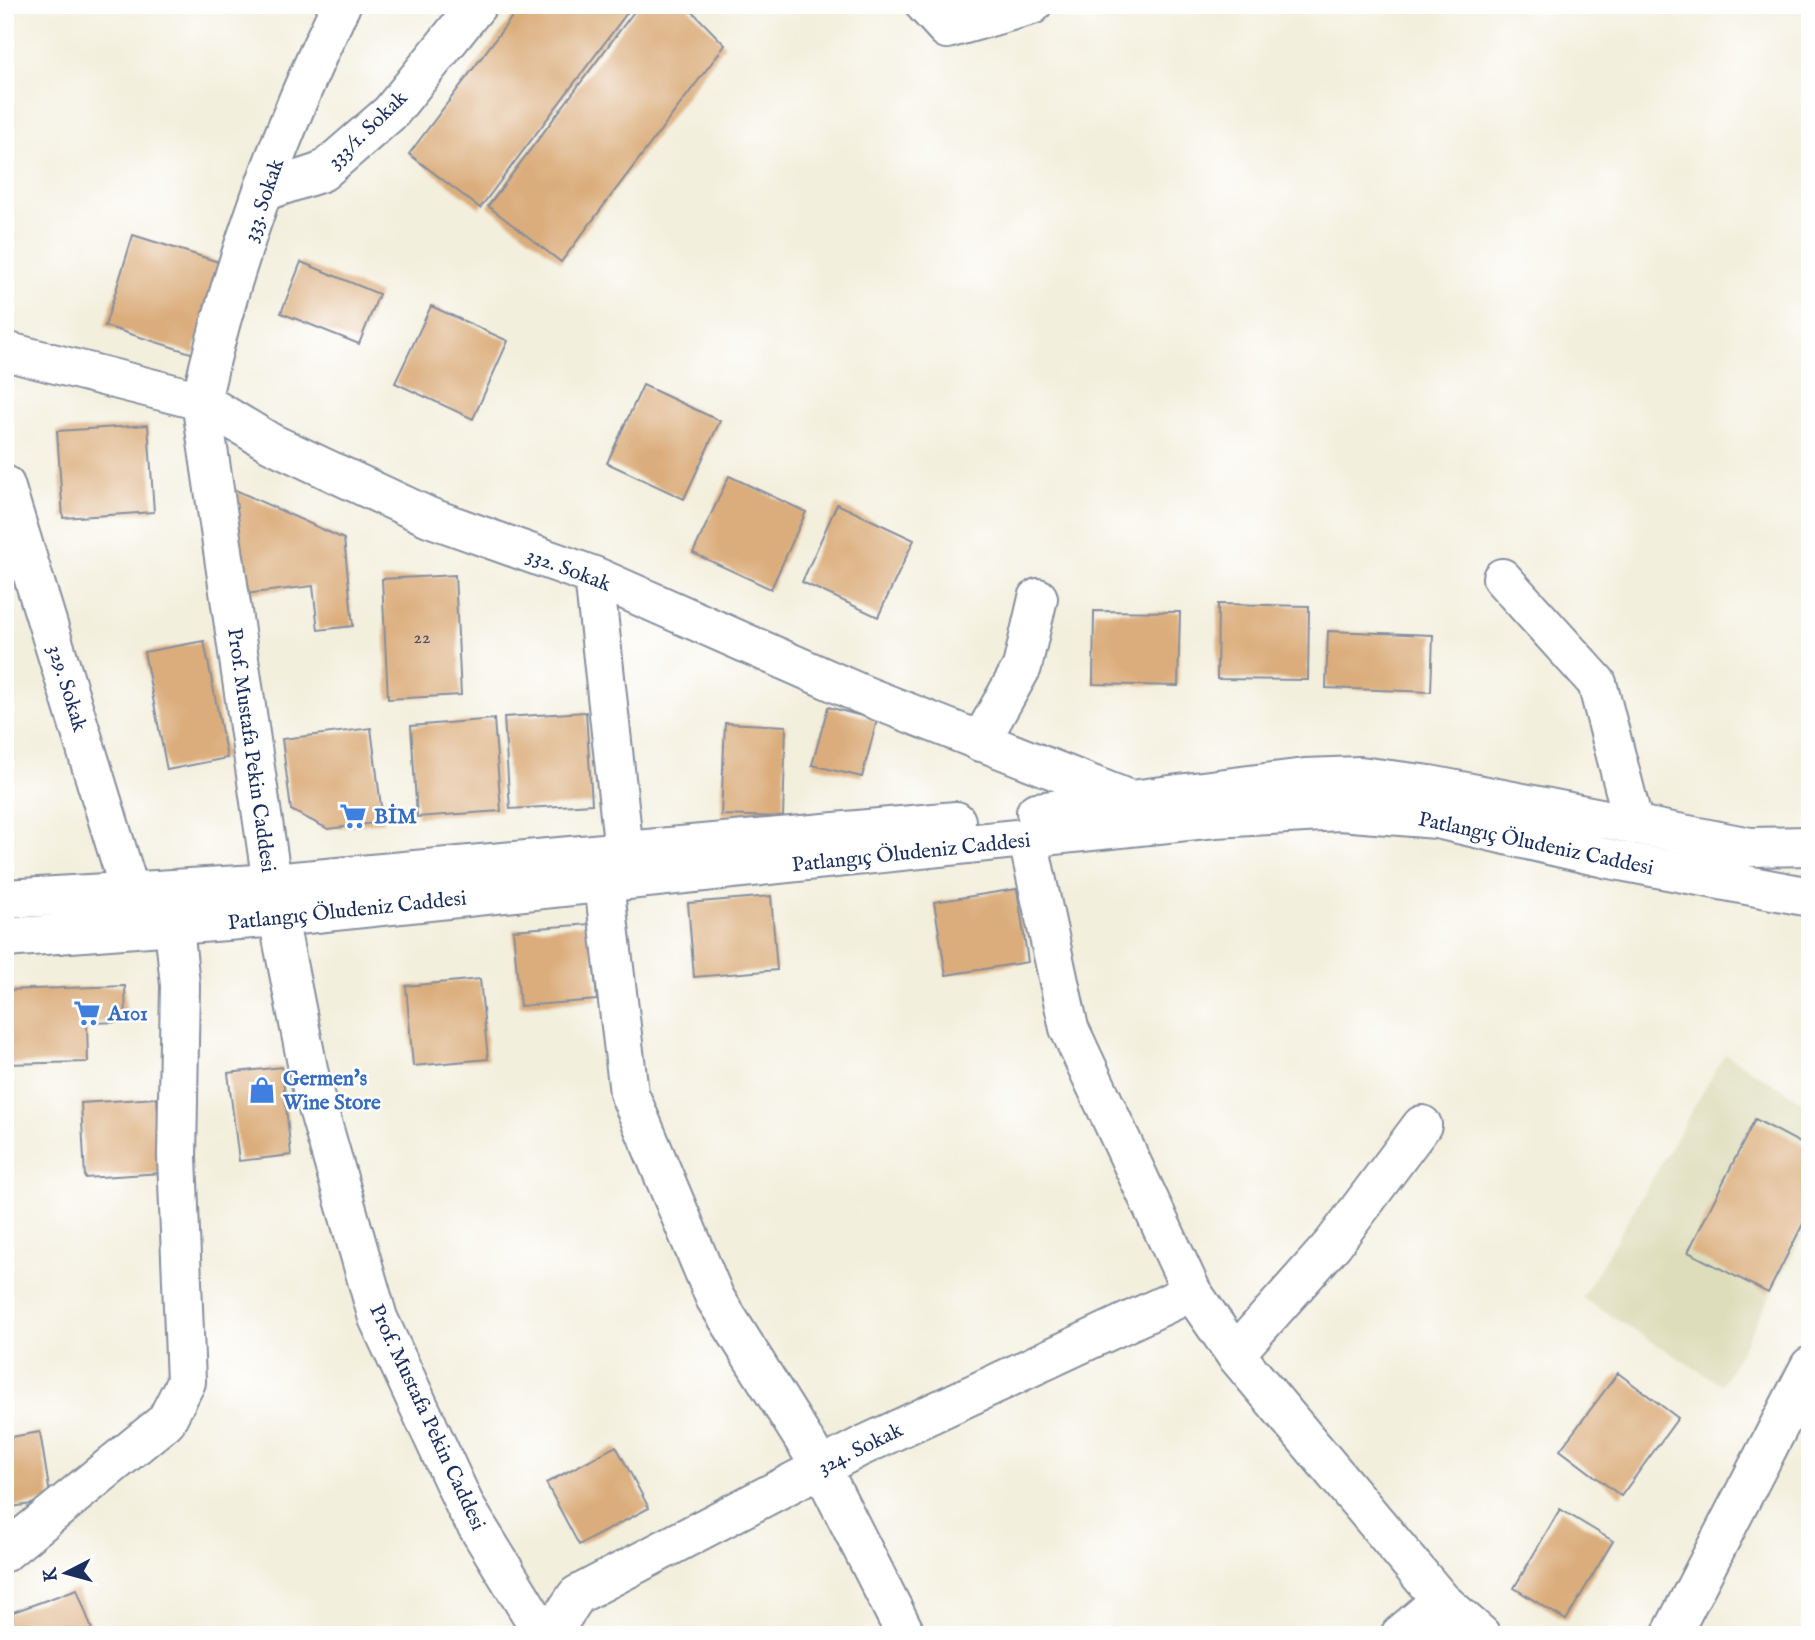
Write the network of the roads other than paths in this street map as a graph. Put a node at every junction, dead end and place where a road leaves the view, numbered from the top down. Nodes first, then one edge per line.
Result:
1 (341, 5) edge
2 (477, 5) edge
3 (925, 5) edge
4 (1032, 5) edge
5 (265, 191) junction
6 (5, 351) edge
7 (201, 401) junction
8 (5, 485) edge
9 (594, 576) junction
10 (1503, 578) dead end
11 (1038, 598) dead end
12 (980, 743) junction
13 (1130, 800) junction
14 (1634, 825) junction
15 (1028, 840) junction
16 (1810, 846) edge
17 (624, 852) junction
18 (604, 884) junction
19 (130, 891) junction
20 (1810, 897) edge
21 (5, 900) edge
22 (275, 900) junction
23 (174, 926) junction
24 (5, 938) edge
25 (1422, 1125) dead end
26 (1192, 1292) junction
27 (1235, 1354) junction
28 (1810, 1366) edge
29 (821, 1467) junction
30 (5, 1552) edge
31 (1441, 1600) junction
32 (544, 1635) edge
33 (550, 1635) edge
34 (906, 1635) edge
35 (1400, 1635) edge
36 (1482, 1635) edge
37 (1671, 1635) edge

1 - 5 street, 333. Sokak
2 - 5 street, 333/1. Sokak
3 - 4 street
5 - 7 street, 333. Sokak
6 - 7 street, 332. Sokak
7 - 9 street, 332. Sokak
7 - 22 street, Prof. Mustafa Pekin Caddesi
8 - 19 street, 329. Sokak
9 - 12 street, 332. Sokak
9 - 17 street
10 - 14 street
11 - 12 street
12 - 13 street, 332. Sokak
13 - 14 street, Patlangıç Öludeniz Caddesi
13 - 17 street, Patlangıç Öludeniz Caddesi
14 - 16 street, Patlangıç Öludeniz Caddesi
15 - 18 street, Patlangıç Öludeniz Caddesi
15 - 20 street, Patlangıç Öludeniz Caddesi
15 - 26 street
17 - 22 street, Patlangıç Öludeniz Caddesi
18 - 22 street, Patlangıç Öludeniz Caddesi
18 - 29 street
19 - 21 street, Patlangıç Öludeniz Caddesi
19 - 22 street, Patlangıç Öludeniz Caddesi
22 - 23 street, Patlangıç Öludeniz Caddesi
22 - 32 street, Prof. Mustafa Pekin Caddesi
23 - 24 street, Patlangıç Öludeniz Caddesi
23 - 30 street
25 - 27 street
26 - 27 street
26 - 29 street, 324. Sokak
27 - 31 street
28 - 37 street
29 - 33 street, 324. Sokak
29 - 34 street
31 - 35 street
31 - 36 street

